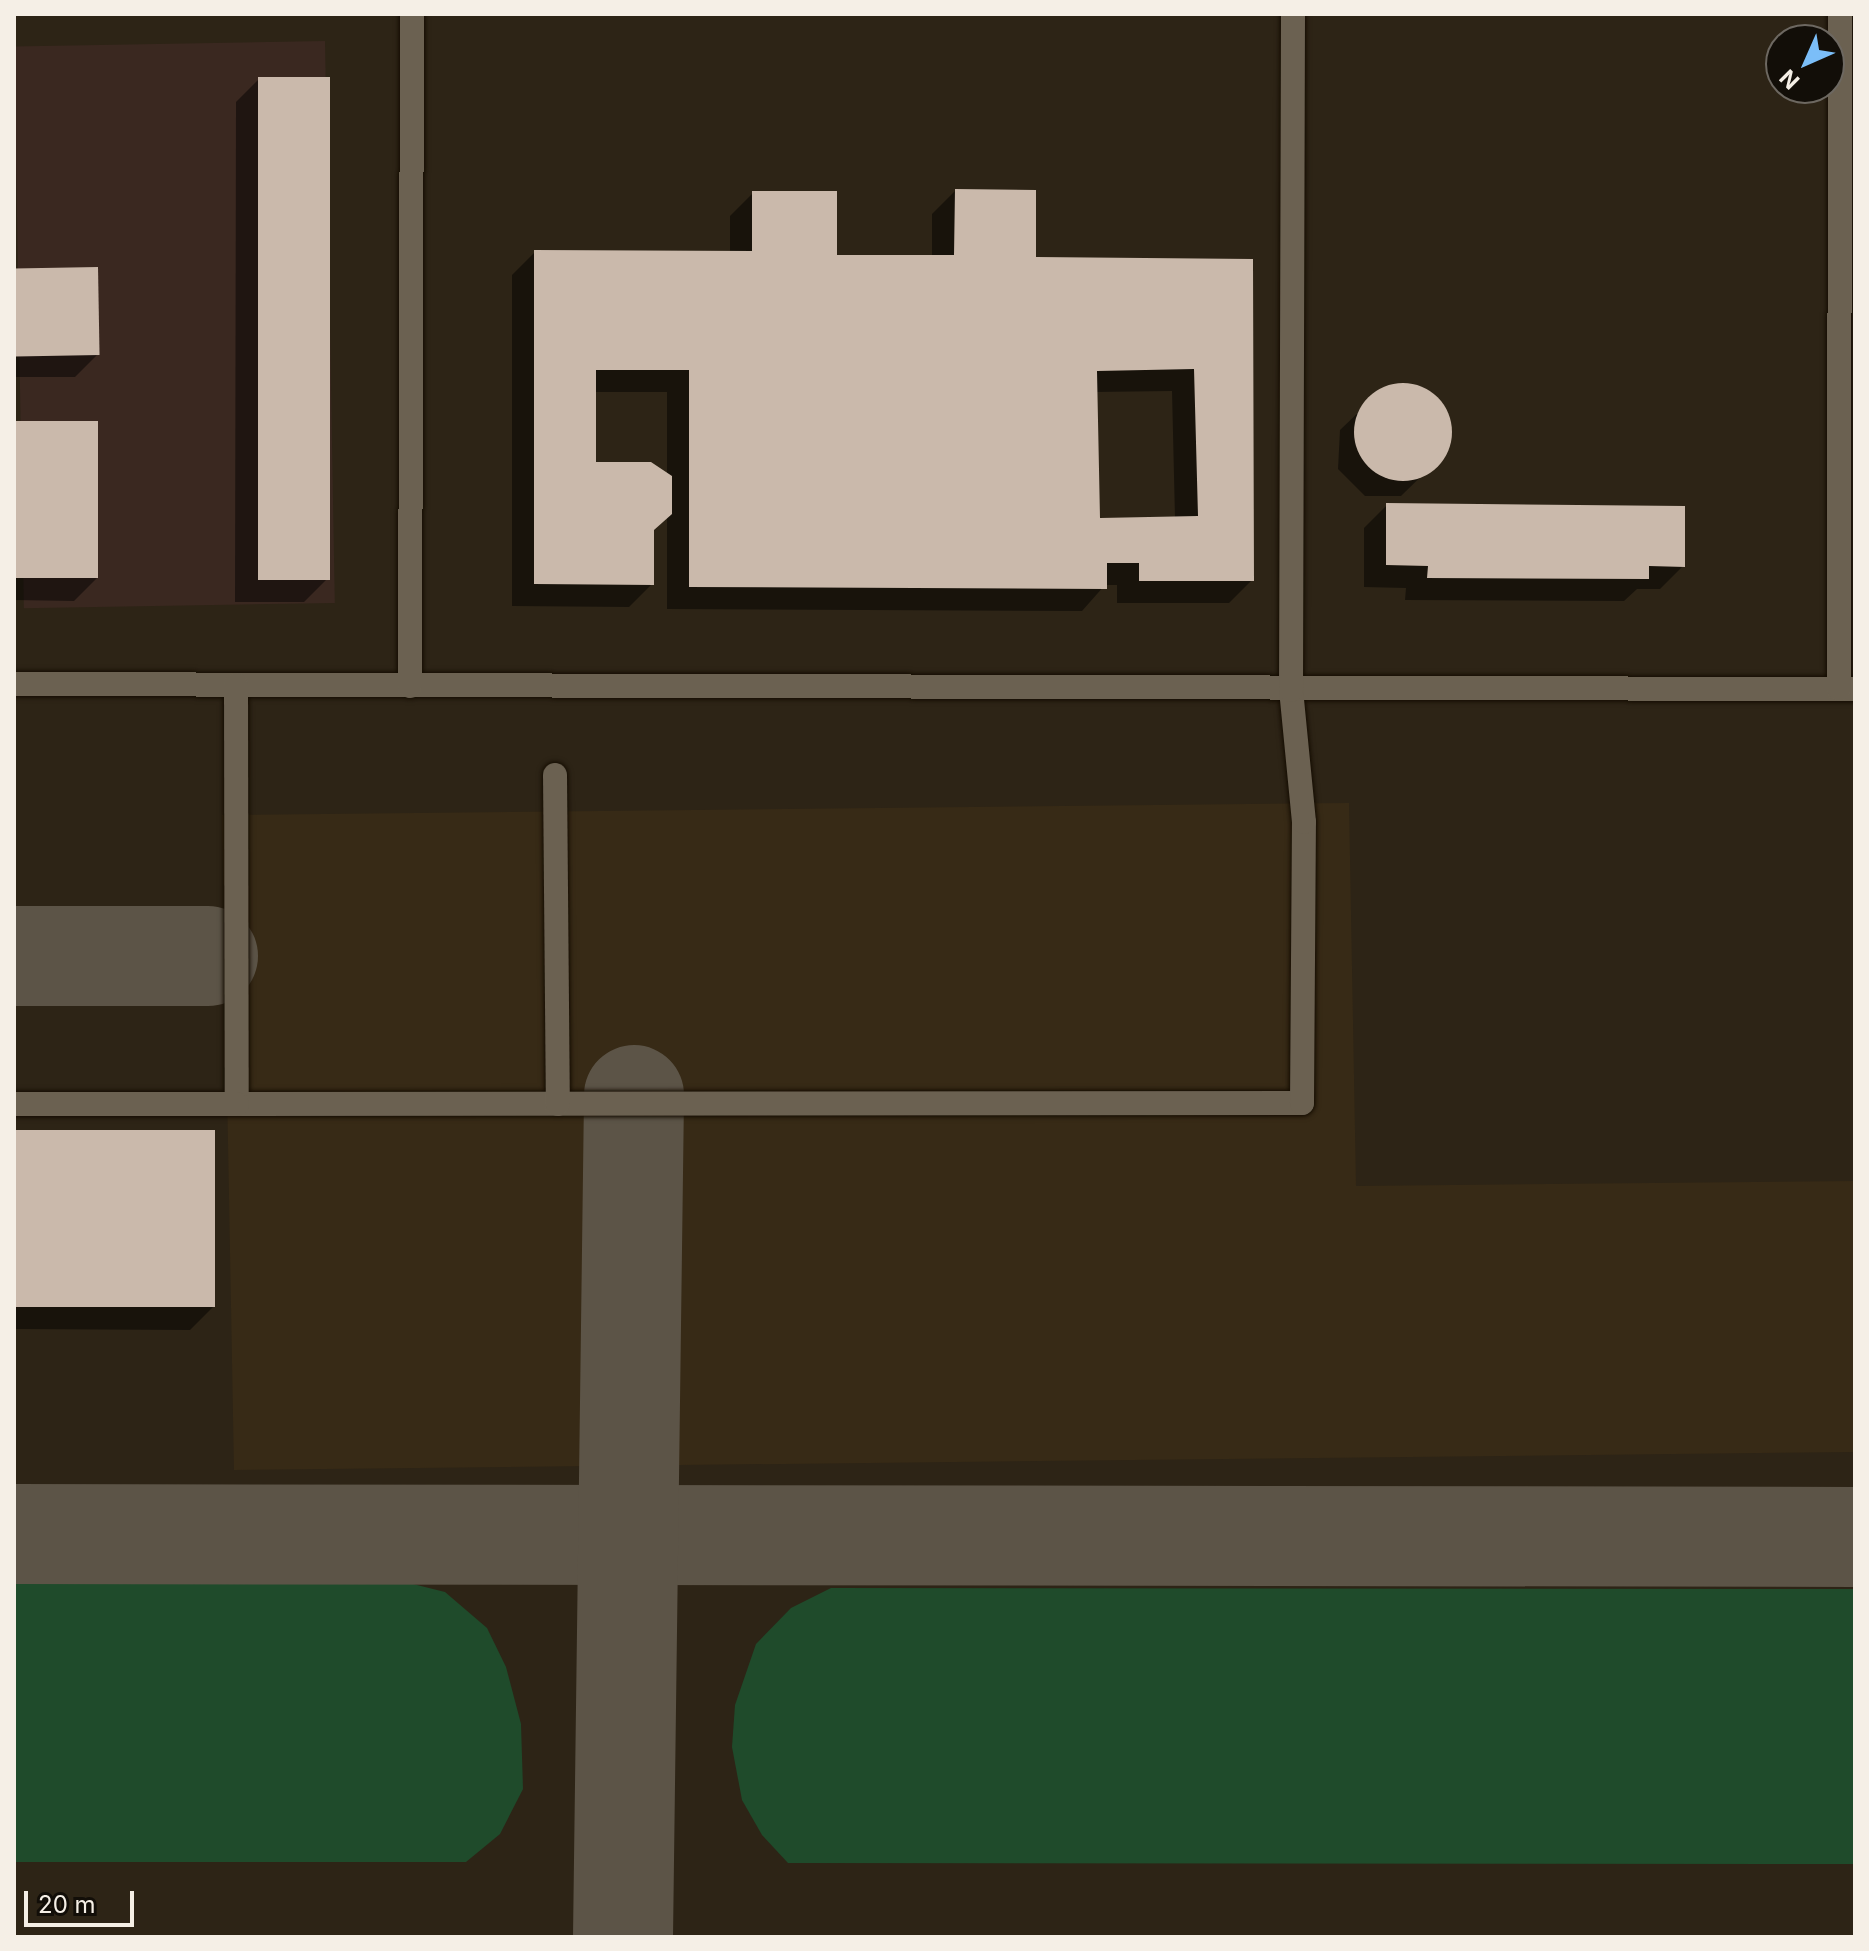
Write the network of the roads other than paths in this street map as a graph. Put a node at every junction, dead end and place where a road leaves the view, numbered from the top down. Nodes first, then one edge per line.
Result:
1 (412, 14) edge
2 (1293, 14) edge
3 (1840, 14) edge
4 (1847, 469) edge
5 (14, 684) edge
6 (236, 685) junction
7 (410, 686) junction
8 (1847, 689) edge
9 (1291, 690) junction
10 (555, 775) dead end
11 (14, 1104) edge
12 (237, 1104) junction
13 (558, 1104) junction

1 - 7 street
2 - 9 street
3 - 4 street
4 - 8 street
5 - 6 street
6 - 7 street
6 - 12 street
7 - 9 street
8 - 9 street
9 - 13 street
10 - 13 street
11 - 12 street
12 - 13 street

